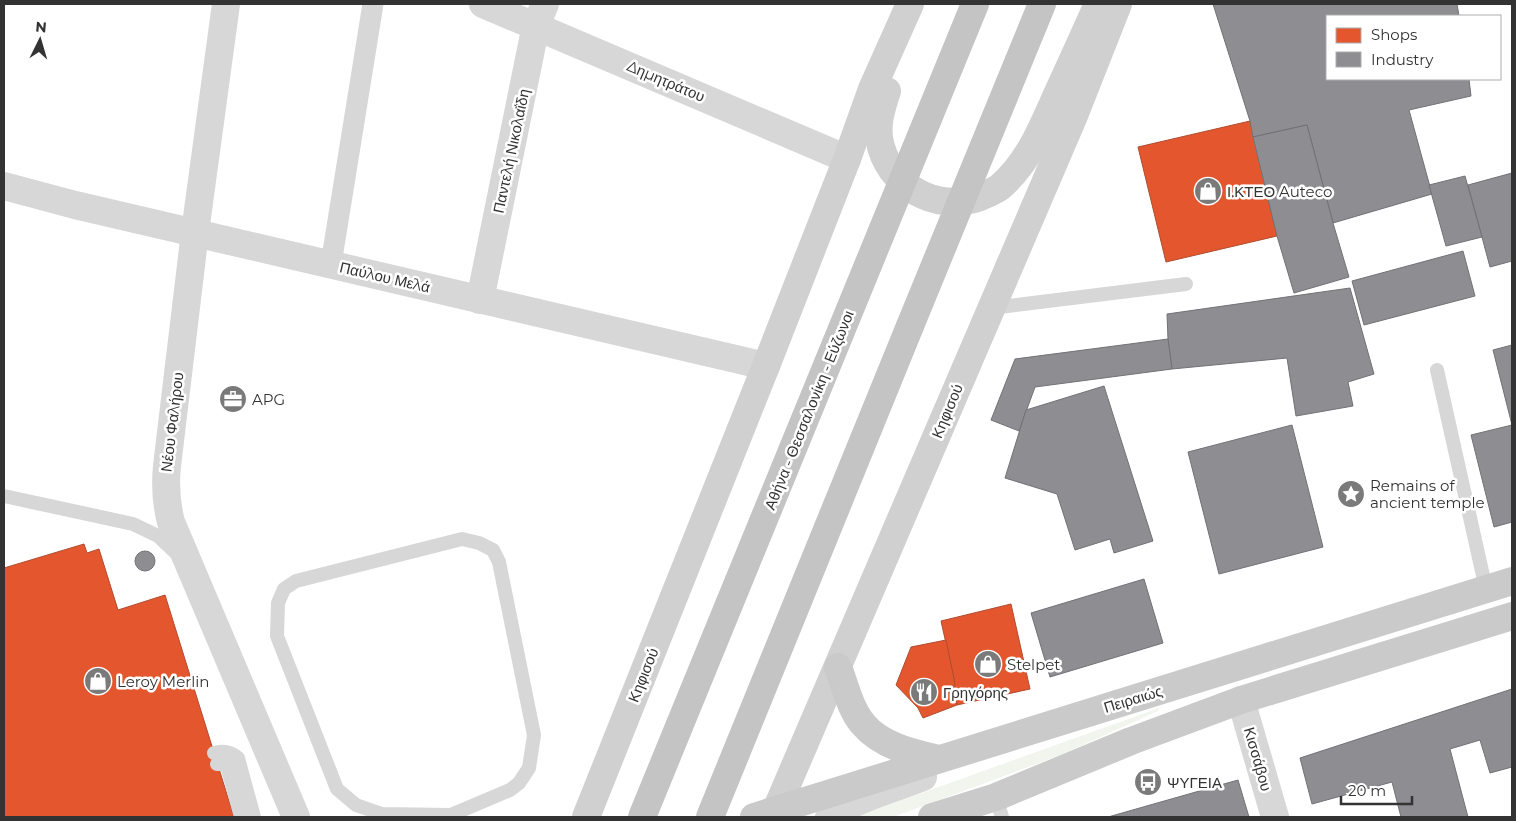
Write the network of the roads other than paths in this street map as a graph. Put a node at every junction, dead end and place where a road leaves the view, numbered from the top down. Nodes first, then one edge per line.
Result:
1 (226, 4) edge
2 (373, 4) edge
3 (484, 4) edge
4 (912, 4) edge
5 (975, 4) edge
6 (1042, 4) edge
7 (1098, 4) edge
8 (1118, 4) edge
9 (541, 15) edge
10 (847, 159) junction
11 (4, 186) edge
12 (195, 232) junction
13 (331, 264) junction
14 (1186, 284) dead end
15 (480, 300) junction
16 (992, 308) junction
17 (766, 366) junction
18 (1437, 370) dead end
19 (4, 496) edge
20 (188, 564) junction
21 (1512, 581) edge
22 (1486, 589) junction
23 (1512, 616) edge
24 (838, 667) junction
25 (1241, 700) junction
26 (939, 760) junction
27 (999, 807) edge
28 (768, 815) edge
29 (452, 816) edge
30 (940, 816) edge
31 (241, 817) edge
32 (254, 817) edge
33 (296, 817) edge
34 (586, 817) edge
35 (642, 817) edge
36 (710, 817) edge
37 (829, 817) edge
38 (1275, 817) edge

1 - 12 street, Νέου Φαλήρου
2 - 13 street
3 - 9 street, Δημητράτου
4 - 7 main road
4 - 10 main road, Κηφισού
5 - 35 highway, Αθήνα - Θεσσαλονίκη - Εύζωνοι, bridge
6 - 36 highway, bridge
8 - 16 main road, Κηφισού
9 - 10 street, Δημητράτου
9 - 15 street, Παντελή Νικολαΐδη
10 - 17 main road, Κηφισού
11 - 12 street, Παύλου Μελά
12 - 13 street, Παύλου Μελά
12 - 20 street, Νέου Φαλήρου
13 - 15 street, Παύλου Μελά
14 - 16 lane
15 - 17 street, Παύλου Μελά
16 - 24 main road, Κηφισού
17 - 34 main road, Κηφισού
18 - 22 lane
19 - 20 lane
20 - 33 street, Νέου Φαλήρου
21 - 22 main road, Πειραιώς
22 - 26 main road, Πειραιώς
23 - 25 main road
24 - 26 main road
24 - 28 main road, Κηφισού
25 - 27 main road
25 - 38 street, Κισσάβου
26 - 28 main road, Πειραιώς
26 - 37 street
27 - 30 main road
29 - 29 lane
31 - 32 lane

